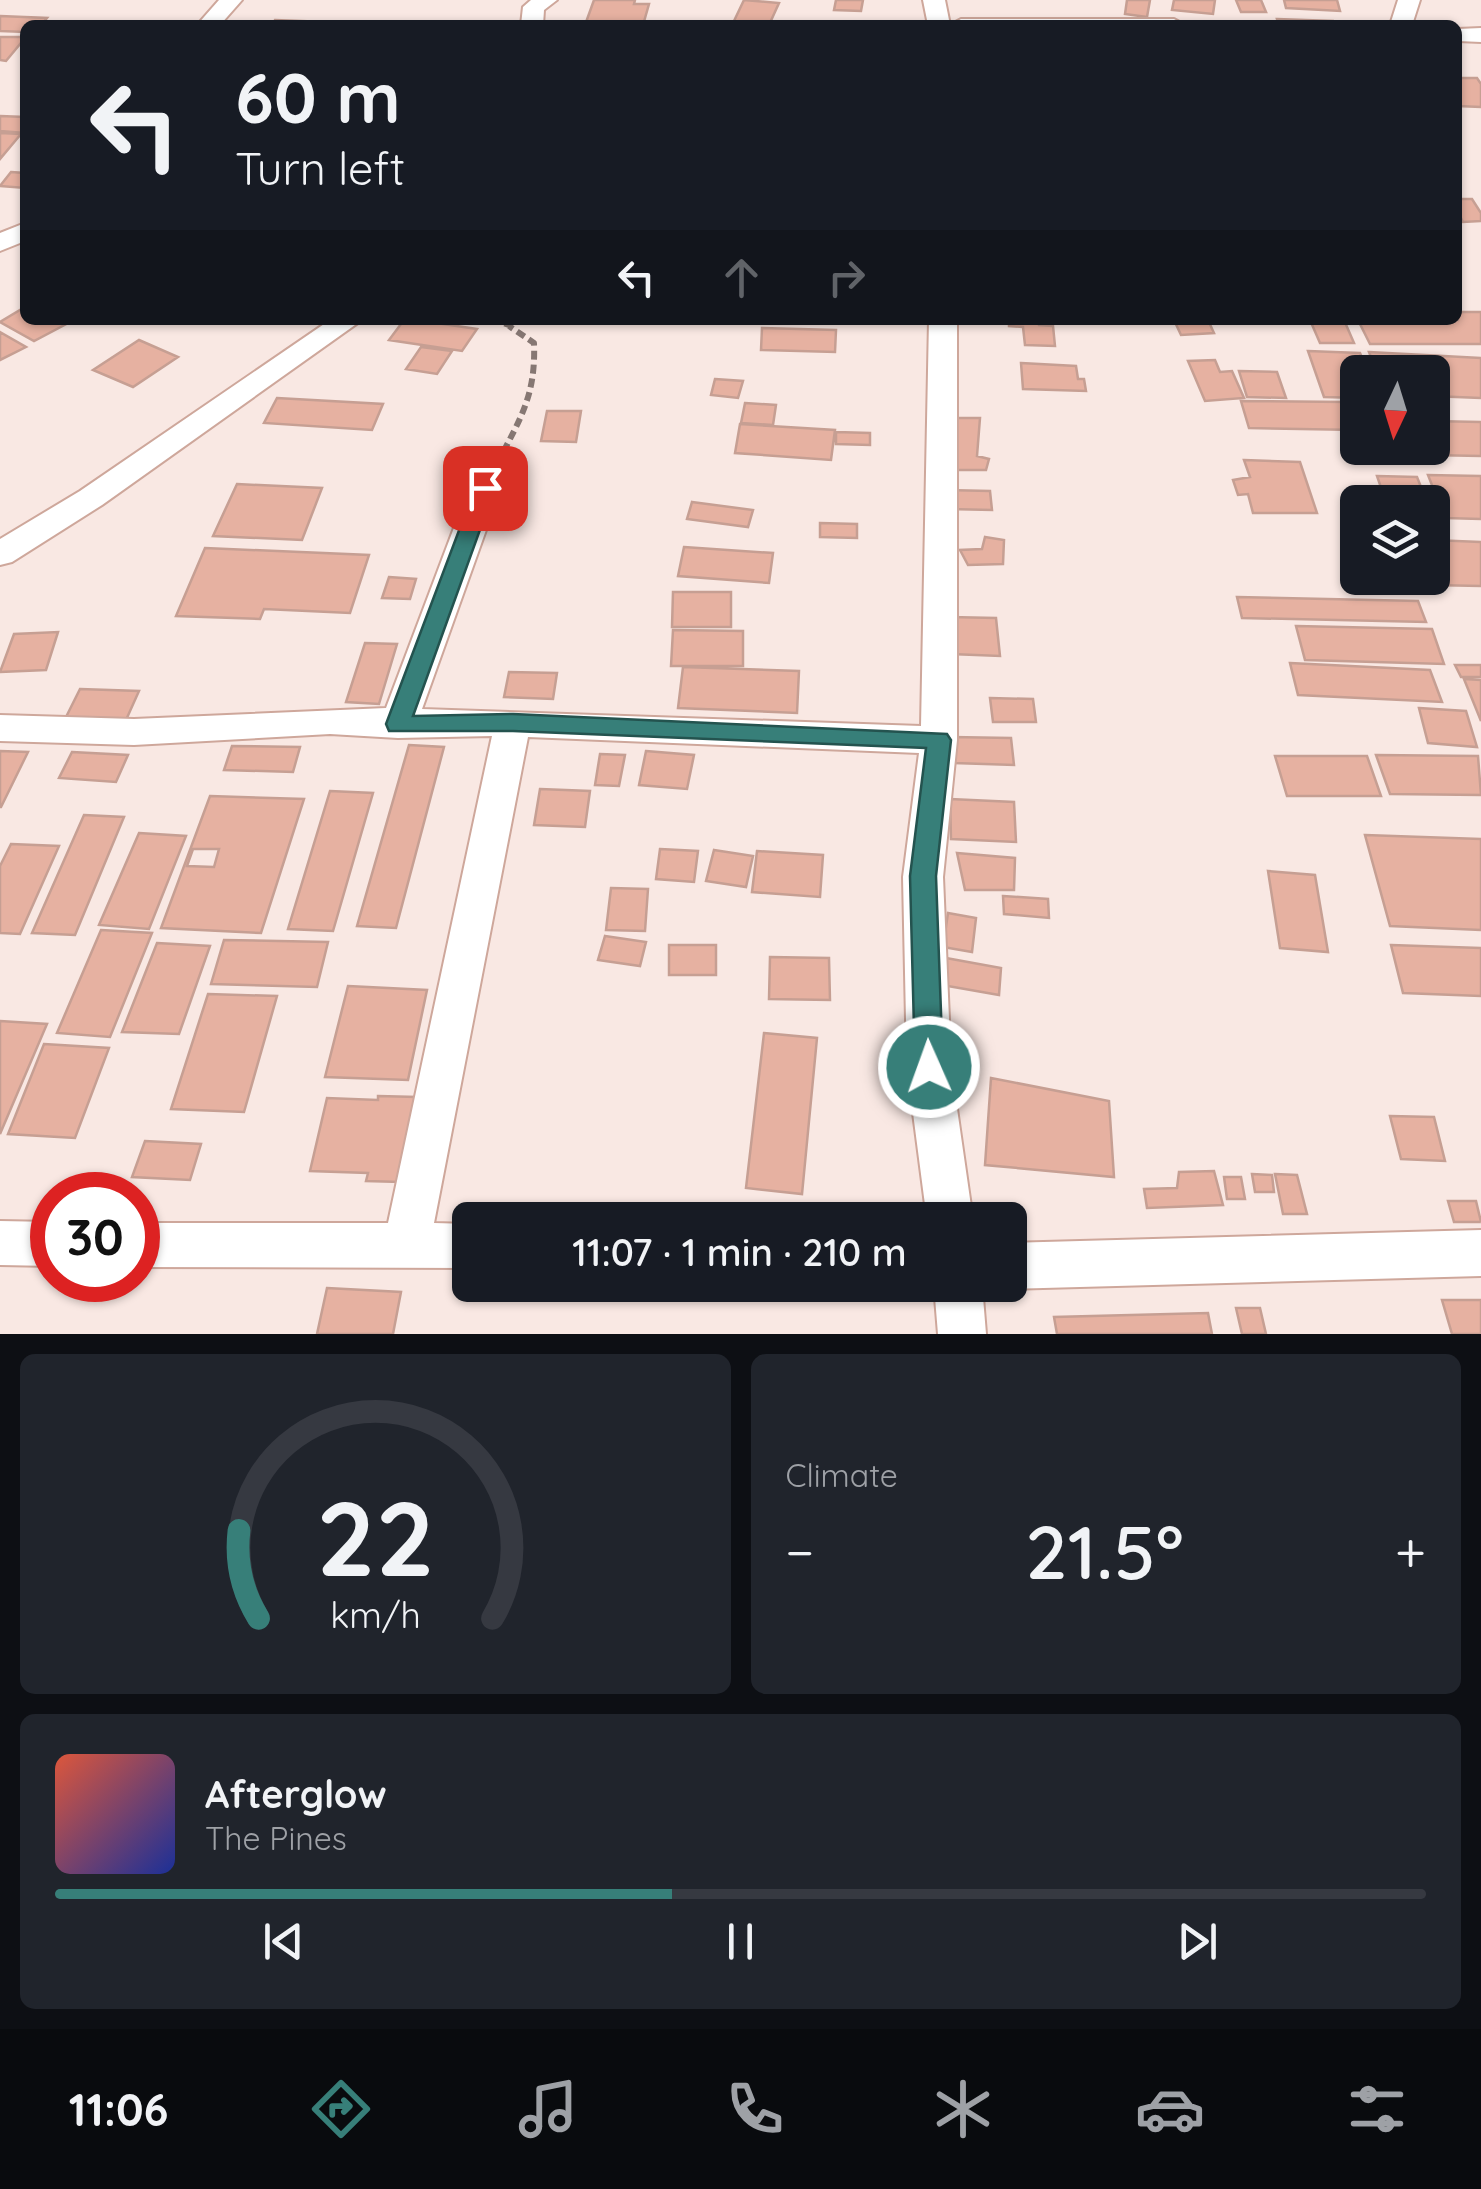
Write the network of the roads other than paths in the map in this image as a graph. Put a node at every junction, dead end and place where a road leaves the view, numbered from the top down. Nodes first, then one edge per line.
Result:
1 (232, 0) edge
2 (546, 0) edge
3 (213, 20) edge
4 (533, 20) edge
5 (341, 325) edge
6 (943, 325) edge
7 (485, 488) road end
8 (0, 554) edge
9 (513, 723) junction
10 (398, 724) junction
11 (0, 728) edge
12 (939, 740) junction
13 (948, 1202) edge
14 (0, 1243) edge
15 (407, 1243) junction
16 (30, 1244) edge
17 (160, 1244) edge
18 (452, 1245) edge
19 (1481, 1253) edge
20 (1027, 1266) edge
21 (959, 1302) edge
22 (962, 1334) edge

1 - 3 street
2 - 4 street
5 - 8 street
6 - 12 street
7 - 10 street
9 - 10 street
9 - 12 street
9 - 15 street
10 - 11 street
12 - 13 street
14 - 16 street
15 - 17 street
15 - 18 street
19 - 20 street
21 - 22 street

